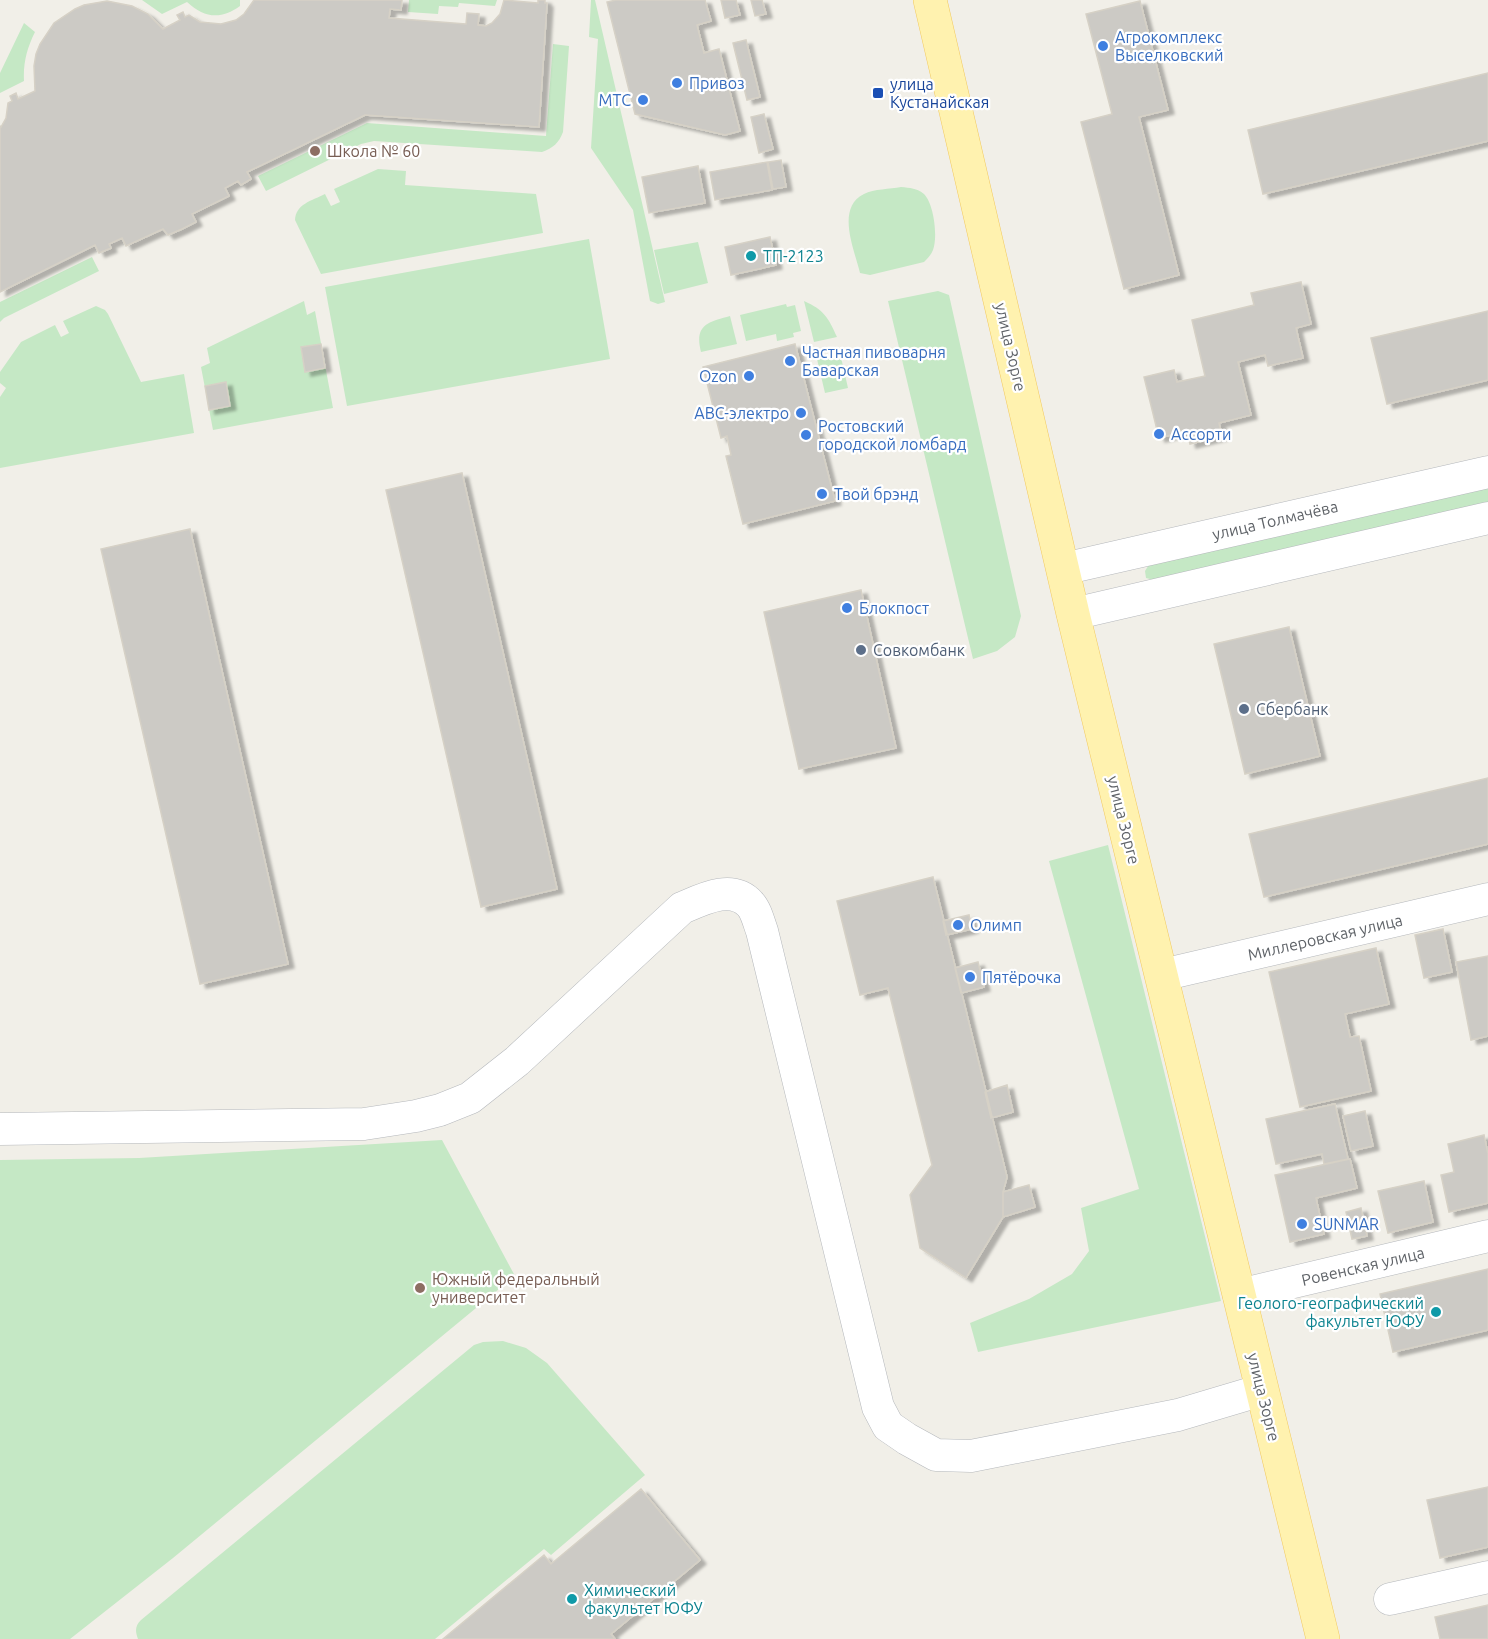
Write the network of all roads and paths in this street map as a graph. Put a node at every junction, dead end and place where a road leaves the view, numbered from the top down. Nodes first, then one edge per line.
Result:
1 (930, 0) edge
2 (1488, 472) edge
3 (1488, 518) edge
4 (1063, 568) junction
5 (1073, 614) junction
6 (1488, 899) edge
7 (1162, 975) junction
8 (0, 1129) edge
9 (1488, 1236) edge
10 (1239, 1295) junction
11 (1262, 1390) junction
12 (1488, 1577) edge
13 (1390, 1599) dead end
14 (1323, 1639) edge

1 - 4 main road, улица Зорге
2 - 4 street, улица Толмачёва
3 - 5 street
4 - 5 main road, улица Зорге
5 - 7 main road, улица Зорге
6 - 7 street, Миллеровская улица
7 - 10 main road, улица Зорге
8 - 11 street
9 - 10 street, Ровенская улица
10 - 11 main road, улица Зорге
11 - 14 main road, улица Зорге
12 - 13 street

